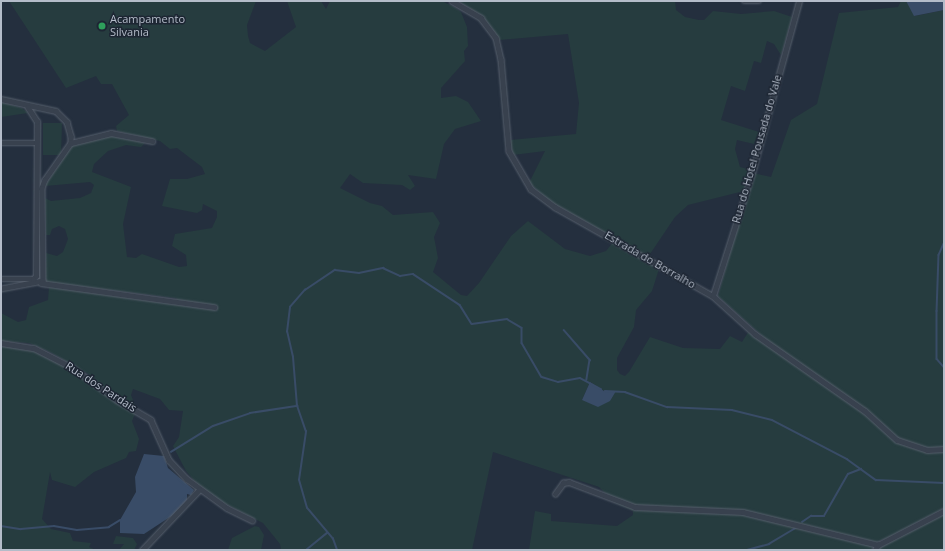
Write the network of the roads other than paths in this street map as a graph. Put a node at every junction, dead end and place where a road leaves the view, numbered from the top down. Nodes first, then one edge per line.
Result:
1 (452, 1) edge
2 (744, 1) edge
3 (759, 1) edge
4 (797, 2) edge
5 (1, 99) edge
6 (28, 107) junction
7 (152, 142) dead end
8 (1, 143) edge
9 (37, 143) junction
10 (71, 143) junction
11 (1, 279) edge
12 (41, 283) junction
13 (1, 289) edge
14 (713, 296) junction
15 (214, 307) dead end
16 (1, 343) edge
17 (944, 449) edge
18 (199, 490) junction
19 (556, 494) dead end
20 (944, 511) edge
21 (252, 520) dead end
22 (878, 545) junction
23 (142, 550) edge
24 (875, 550) edge

1 - 14 street, Estrada do Borralho
2 - 3 street
4 - 14 street, Rua do Hotel Pousada do Vale
5 - 6 street
6 - 9 street
6 - 10 street
7 - 10 street
8 - 9 street
9 - 11 street
10 - 12 street
12 - 13 street
12 - 15 street
14 - 17 street, Estrada do Borralho
16 - 18 street, Rua dos Pardais
18 - 21 street, Rua dos Pardais
18 - 23 street
19 - 22 street
20 - 22 street
22 - 24 street

